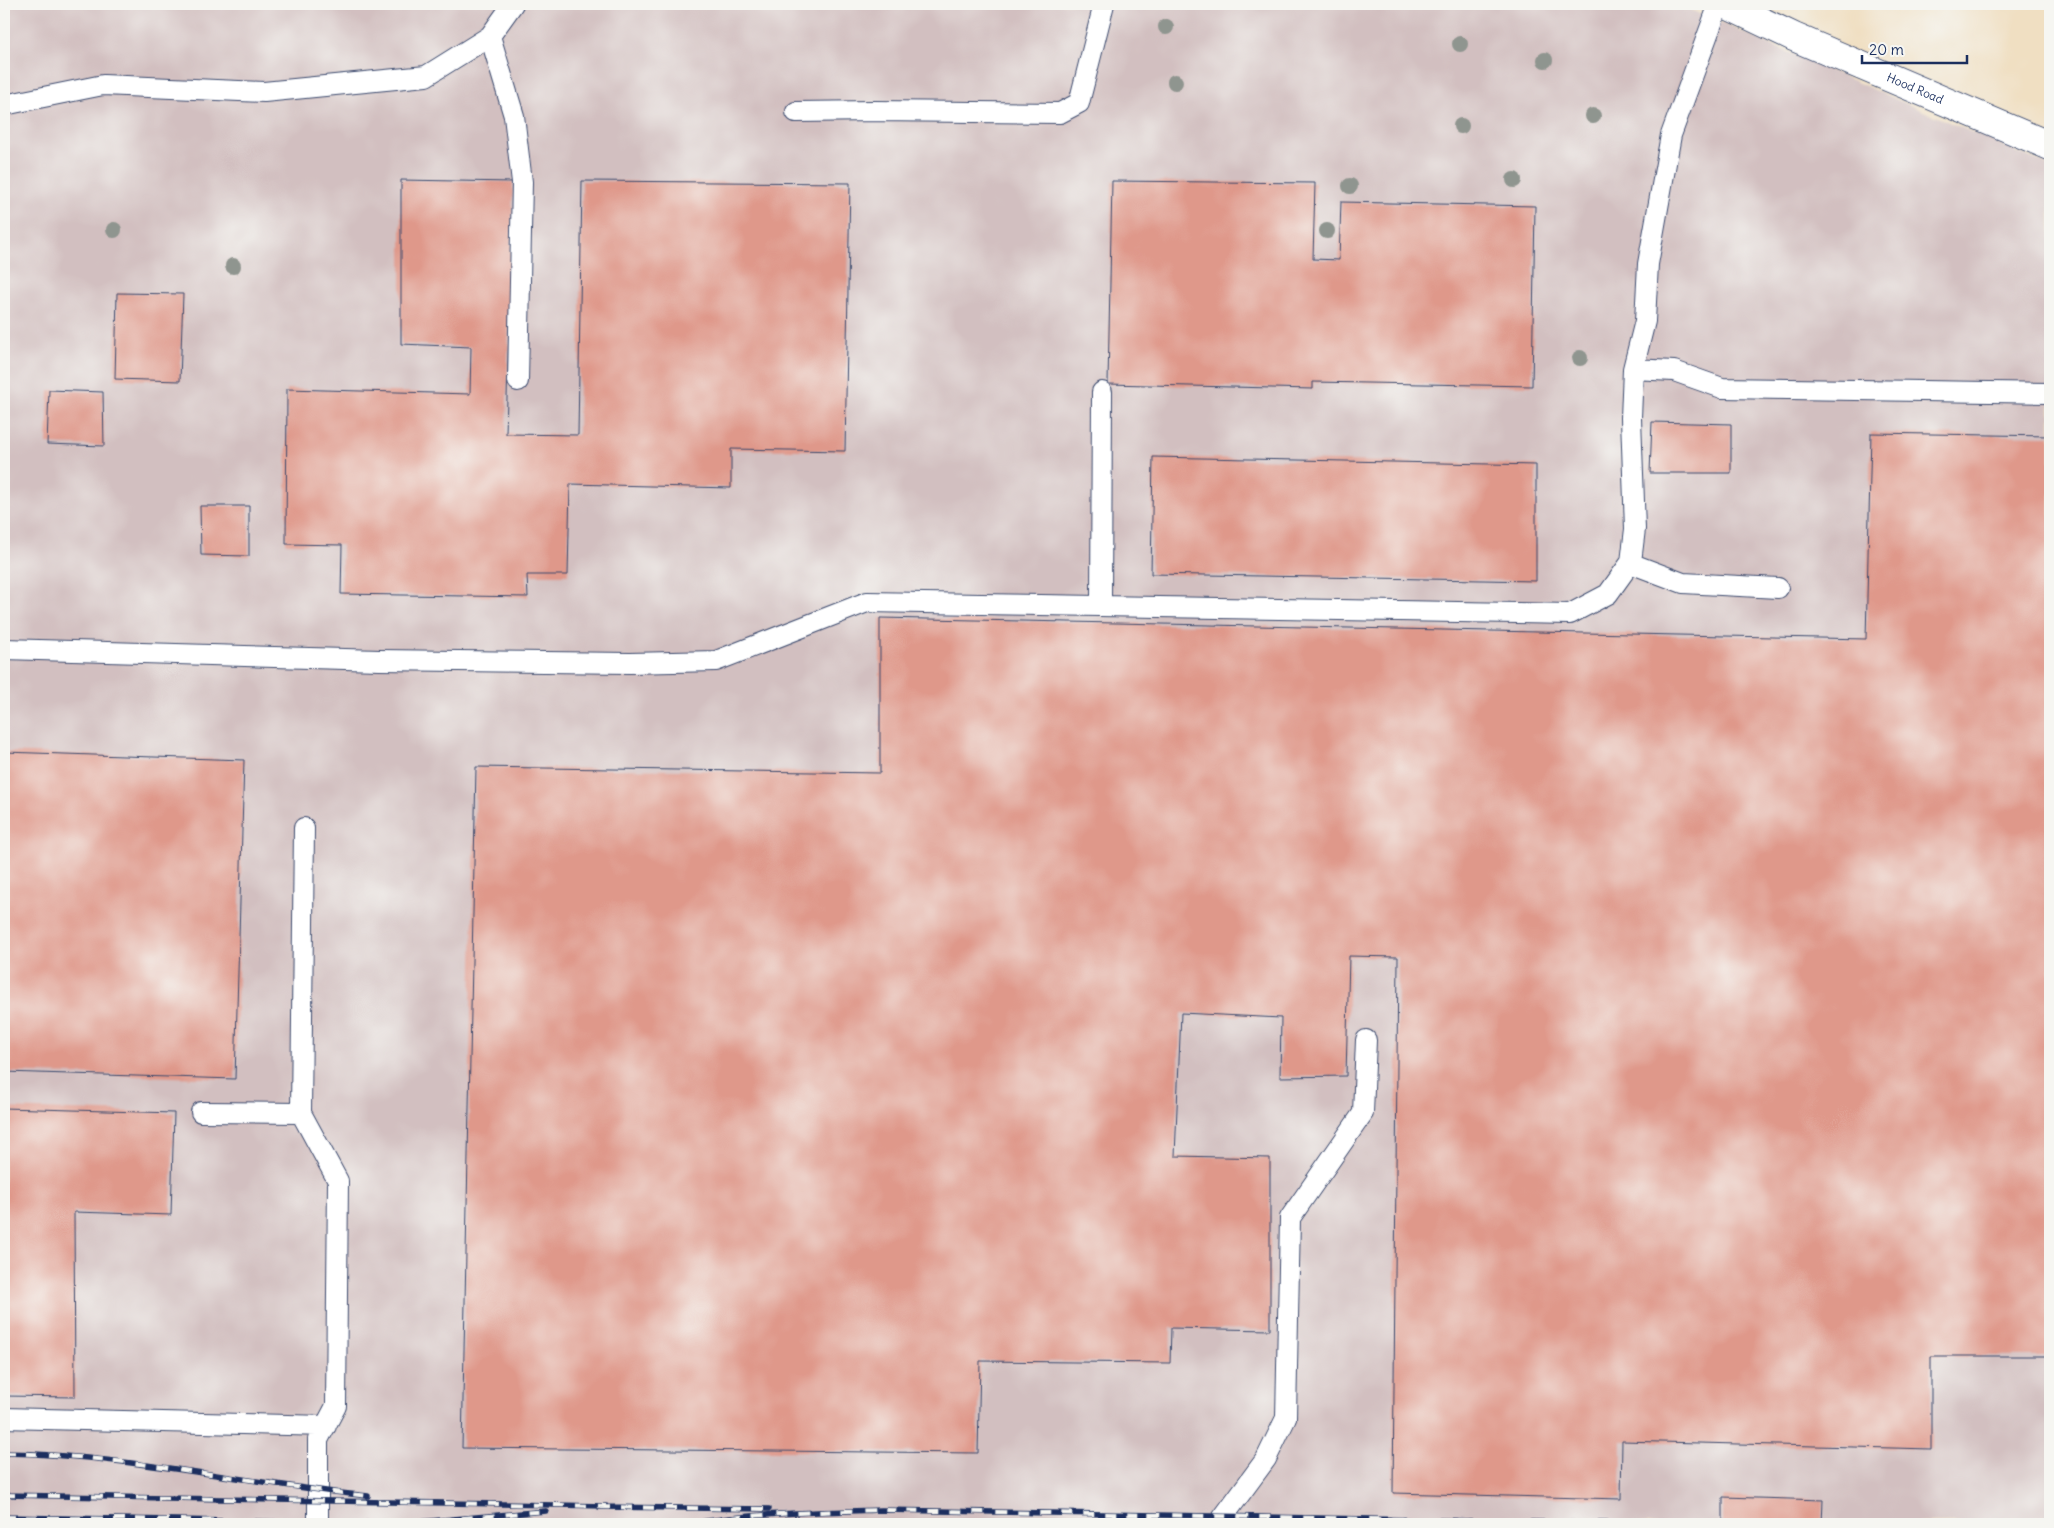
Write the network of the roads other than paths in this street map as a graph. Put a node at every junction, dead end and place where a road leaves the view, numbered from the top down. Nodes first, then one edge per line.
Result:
1 (513, 4) edge
2 (1104, 4) edge
3 (1718, 4) edge
4 (1725, 4) edge
5 (490, 36) junction
6 (4, 106) edge
7 (796, 112) dead end
8 (2050, 146) edge
9 (1633, 369) junction
10 (518, 381) dead end
11 (1102, 392) dead end
12 (2050, 393) edge
13 (1630, 563) junction
14 (1778, 588) dead end
15 (1101, 606) junction
16 (4, 649) edge
17 (304, 828) dead end
18 (1366, 1040) dead end
19 (201, 1112) dead end
20 (301, 1113) junction
21 (4, 1418) edge
22 (326, 1426) junction
23 (318, 1524) edge
24 (1218, 1524) edge

1 - 5 lane
2 - 7 lane
3 - 9 lane
4 - 8 street, Hood Road
5 - 6 lane
5 - 10 lane
9 - 12 lane
9 - 13 lane
11 - 15 lane
13 - 14 lane
13 - 15 lane
15 - 16 lane
17 - 20 lane
18 - 24 lane
19 - 20 lane
20 - 22 lane
21 - 22 lane
22 - 23 lane

